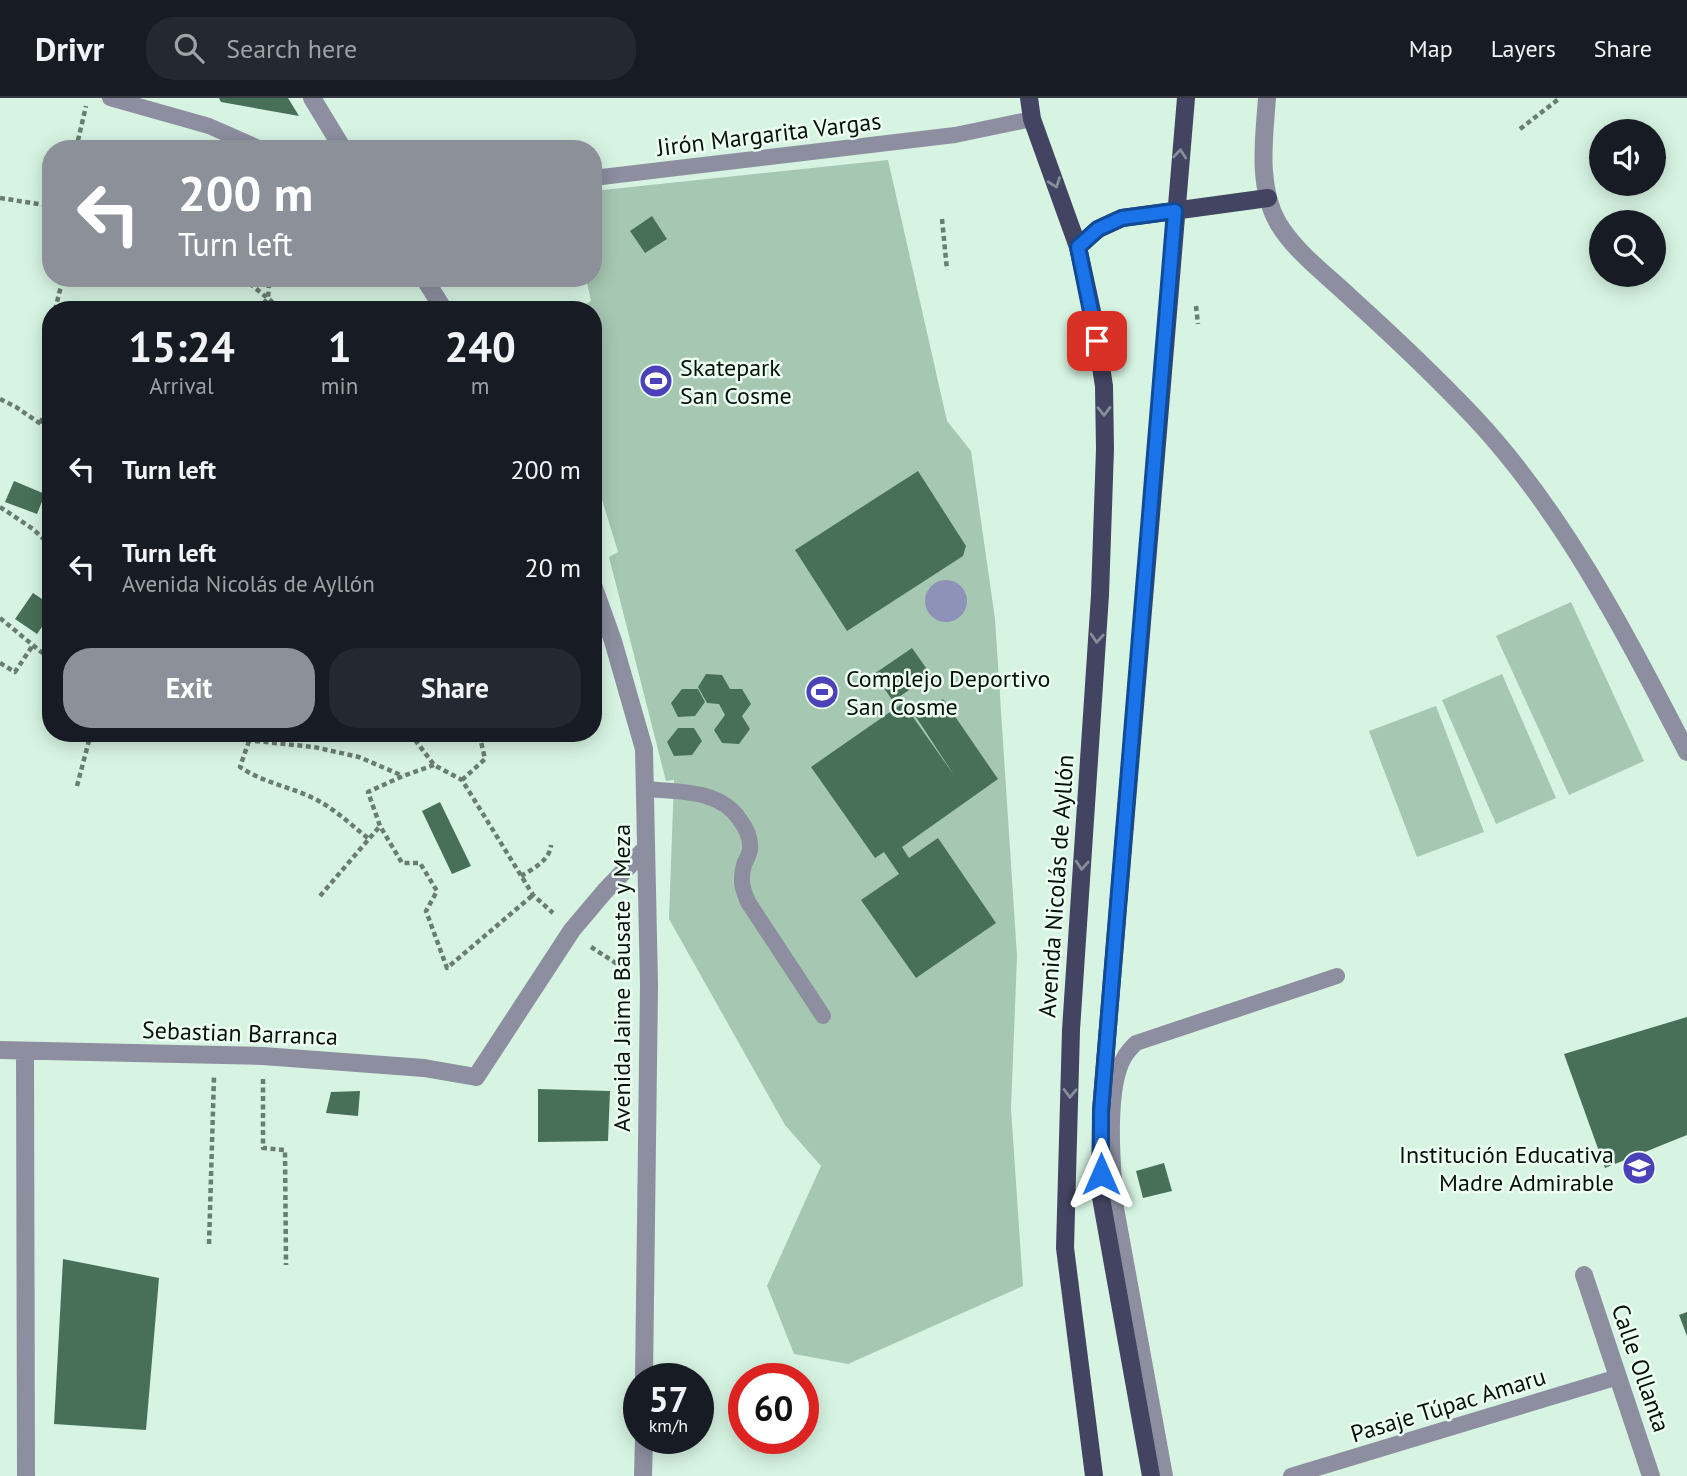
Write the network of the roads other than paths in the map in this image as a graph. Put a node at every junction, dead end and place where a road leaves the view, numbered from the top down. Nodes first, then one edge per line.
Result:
1 (110, 98) edge
2 (312, 98) edge
3 (1029, 98) edge
4 (1186, 98) edge
5 (1268, 98) edge
6 (1032, 119) junction
7 (241, 140) edge
8 (337, 140) edge
9 (602, 176) edge
10 (1268, 198) junction
11 (1175, 211) junction
12 (1078, 247) junction
13 (602, 612) edge
14 (1687, 752) edge
15 (645, 789) junction
16 (646, 848) junction
17 (1337, 976) dead end
18 (824, 1016) dead end
19 (0, 1050) edge
20 (25, 1051) junction
21 (1584, 1275) dead end
22 (644, 1363) edge
23 (1618, 1377) junction
24 (644, 1454) edge
25 (26, 1476) edge
26 (643, 1476) edge
27 (1094, 1476) edge
28 (1151, 1476) edge
29 (1165, 1476) edge
30 (1291, 1476) edge
31 (1651, 1476) edge

1 - 7 lane
2 - 8 street
3 - 6 main road, Avenida Nicolás de Ayllón
11 -> 4 main road
5 - 10 street
6 - 9 lane, Jirón Margarita Vargas
6 -> 12 main road, Avenida Nicolás de Ayllón
10 - 11 main road
10 - 14 street
11 - 12 main road
11 - 28 main road
12 -> 27 main road, Avenida Nicolás de Ayllón
13 - 15 street, Avenida Jaime Bausate y Meza
15 - 16 street, Avenida Jaime Bausate y Meza
15 - 18 lane
16 - 20 street, Sebastian Barranca
16 - 22 street, Avenida Jaime Bausate y Meza
17 - 29 lane
19 - 20 street, Sebastian Barranca
20 - 25 street
21 - 23 street, Calle Ollanta
23 - 30 lane, Pasaje Túpac Amaru
23 - 31 street, Calle Ollanta
24 - 26 street

